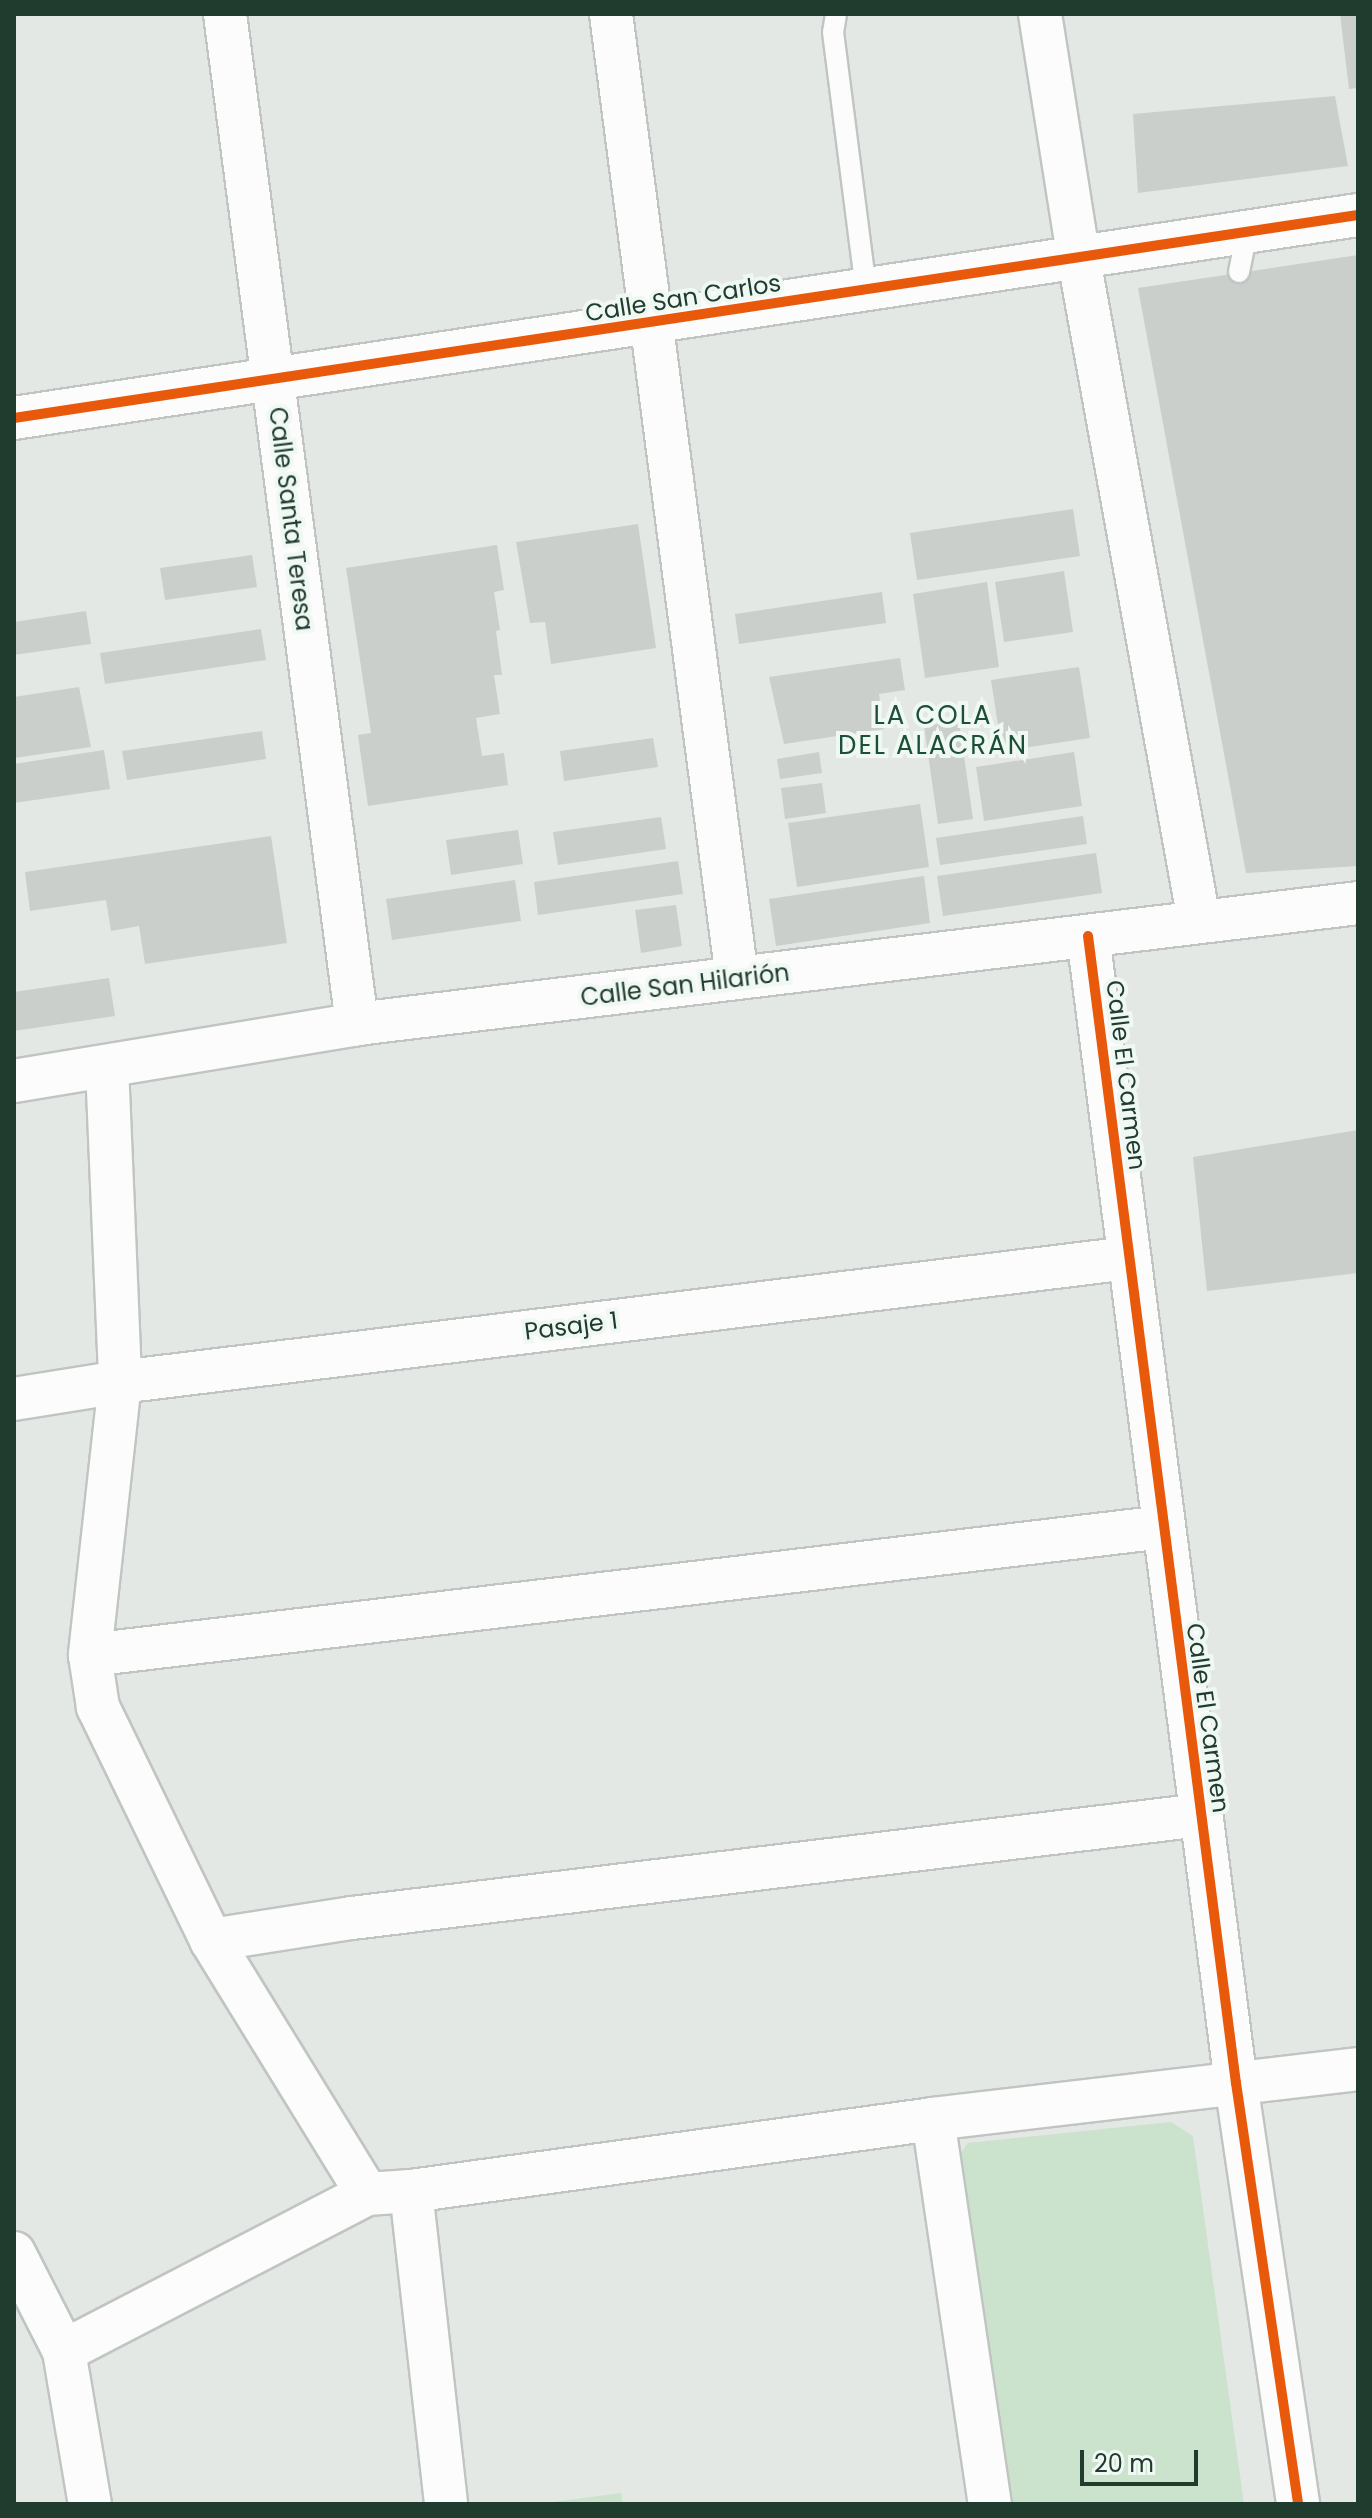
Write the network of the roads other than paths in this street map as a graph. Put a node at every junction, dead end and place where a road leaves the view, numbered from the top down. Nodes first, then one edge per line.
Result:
1 (225, 14) edge
2 (611, 14) edge
3 (836, 14) edge
4 (1040, 14) edge
5 (1358, 215) edge
6 (1079, 260) junction
7 (866, 291) junction
8 (652, 323) junction
9 (273, 381) junction
10 (14, 418) edge
11 (1358, 903) edge
12 (1199, 920) junction
13 (1088, 936) junction
14 (737, 978) junction
15 (357, 1024) junction
16 (107, 1066) junction
17 (14, 1081) edge
18 (1129, 1258) junction
19 (120, 1382) junction
20 (14, 1399) edge
21 (1163, 1527) junction
22 (90, 1655) junction
23 (1201, 1815) junction
24 (211, 1940) junction
25 (1358, 2069) edge
26 (1236, 2083) junction
27 (933, 2119) junction
28 (411, 2191) junction
29 (367, 2194) junction
30 (14, 2253) edge
31 (64, 2351) junction
32 (90, 2504) edge
33 (446, 2504) edge
34 (990, 2504) edge
35 (1298, 2504) edge

1 - 9 street, Calle Santa Teresa
2 - 8 street
3 - 7 lane
4 - 6 street
5 - 6 street, Calle San Carlos
6 - 7 street, Calle San Carlos
6 - 12 street
7 - 8 street, Calle San Carlos
8 - 9 street, Calle San Carlos
8 - 14 street
9 - 10 street, Calle San Carlos
9 - 15 street, Calle Santa Teresa
11 - 12 street, Calle San Hilarión
12 - 13 street, Calle San Hilarión
13 - 14 street, Calle San Hilarión
13 - 18 street, Calle El Carmen
14 - 15 street, Calle San Hilarión
15 - 16 street, Calle San Hilarión
16 - 17 street, Calle San Hilarión
16 - 19 street
18 - 19 street, Pasaje 1
18 - 21 street, Calle El Carmen
19 - 20 street, Pasaje 1
19 - 22 street
21 - 22 street
21 - 23 street, Calle El Carmen
22 - 24 street
23 - 24 street
23 - 26 street, Calle El Carmen
24 - 29 street
25 - 26 street
26 - 27 street
26 - 35 street, Calle El Carmen
27 - 28 street
27 - 34 street
28 - 29 street
28 - 33 street
29 - 31 street
30 - 31 street
31 - 32 street

